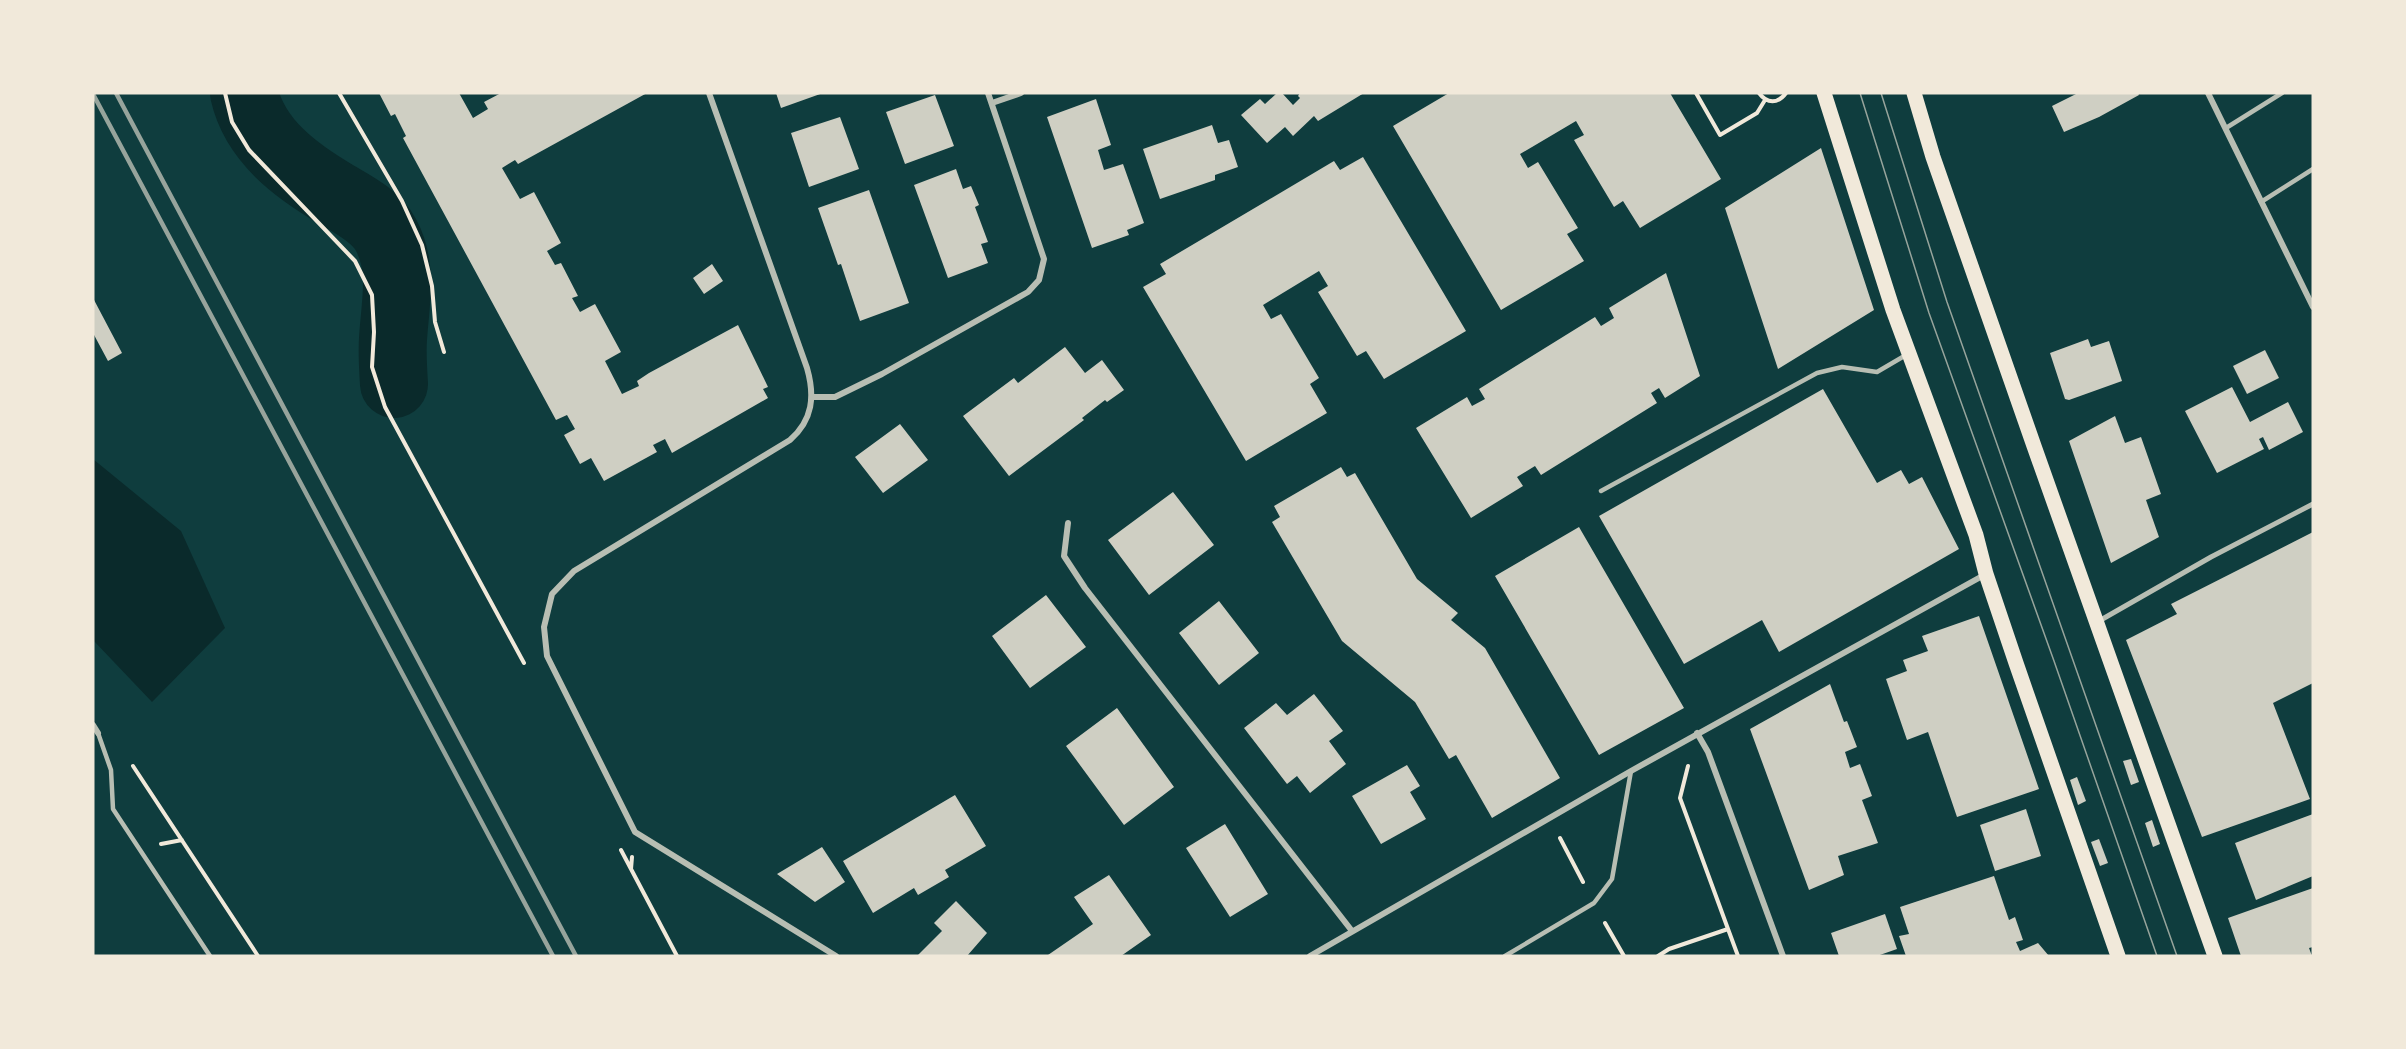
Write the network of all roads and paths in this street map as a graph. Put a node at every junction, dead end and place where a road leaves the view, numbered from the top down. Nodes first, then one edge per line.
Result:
1 (225, 93) edge
2 (339, 93) edge
3 (709, 93) edge
4 (988, 93) edge
5 (1021, 93) edge
6 (1696, 93) edge
7 (1759, 93) edge
8 (1786, 93) edge
9 (1824, 93) edge
10 (1914, 93) edge
11 (2208, 93) edge
12 (2282, 93) edge
13 (1765, 100) junction
14 (992, 103) junction
15 (2226, 128) junction
16 (2313, 169) edge
17 (2261, 202) junction
18 (2313, 307) edge
19 (444, 352) dead end
20 (1909, 354) junction
21 (812, 398) junction
22 (1602, 490) dead end
23 (2313, 504) edge
24 (1068, 523) dead end
25 (1986, 574) junction
26 (2097, 621) junction
27 (527, 668) dead end
28 (93, 725) edge
29 (99, 733) joint
30 (1697, 733) junction
31 (1690, 757) dead end
32 (129, 760) dead end
33 (1631, 771) junction
34 (635, 832) junction
35 (620, 848) dead end
36 (631, 869) junction
37 (1728, 929) junction
38 (1352, 931) junction
39 (210, 956) edge
40 (258, 956) edge
41 (677, 956) edge
42 (836, 956) edge
43 (1310, 956) edge
44 (1504, 956) edge
45 (1658, 956) edge
46 (1738, 956) edge
47 (1783, 956) edge
48 (2118, 956) edge
49 (2215, 956) edge

1 - 27 path
2 - 19 path
3 - 21 street
4 - 14 street
5 - 14 street
6 - 13 path
7 - 13 path
8 - 13 path
9 - 20 main road
10 - 26 main road
11 - 15 street
12 - 15 lane
14 - 21 street
15 - 17 street
16 - 17 lane
17 - 18 street
20 - 22 lane
20 - 25 main road
21 - 34 street
23 - 26 street
24 - 38 street
25 - 30 street
25 - 48 main road
26 - 49 main road
28 - 29 street
29 - 39 lane
30 - 33 street
30 - 47 street
31 - 37 path
32 - 40 path
33 - 38 street
33 - 44 lane
34 - 36 path
34 - 42 street
35 - 36 path
36 - 41 path
37 - 45 path
37 - 46 path
38 - 43 street

